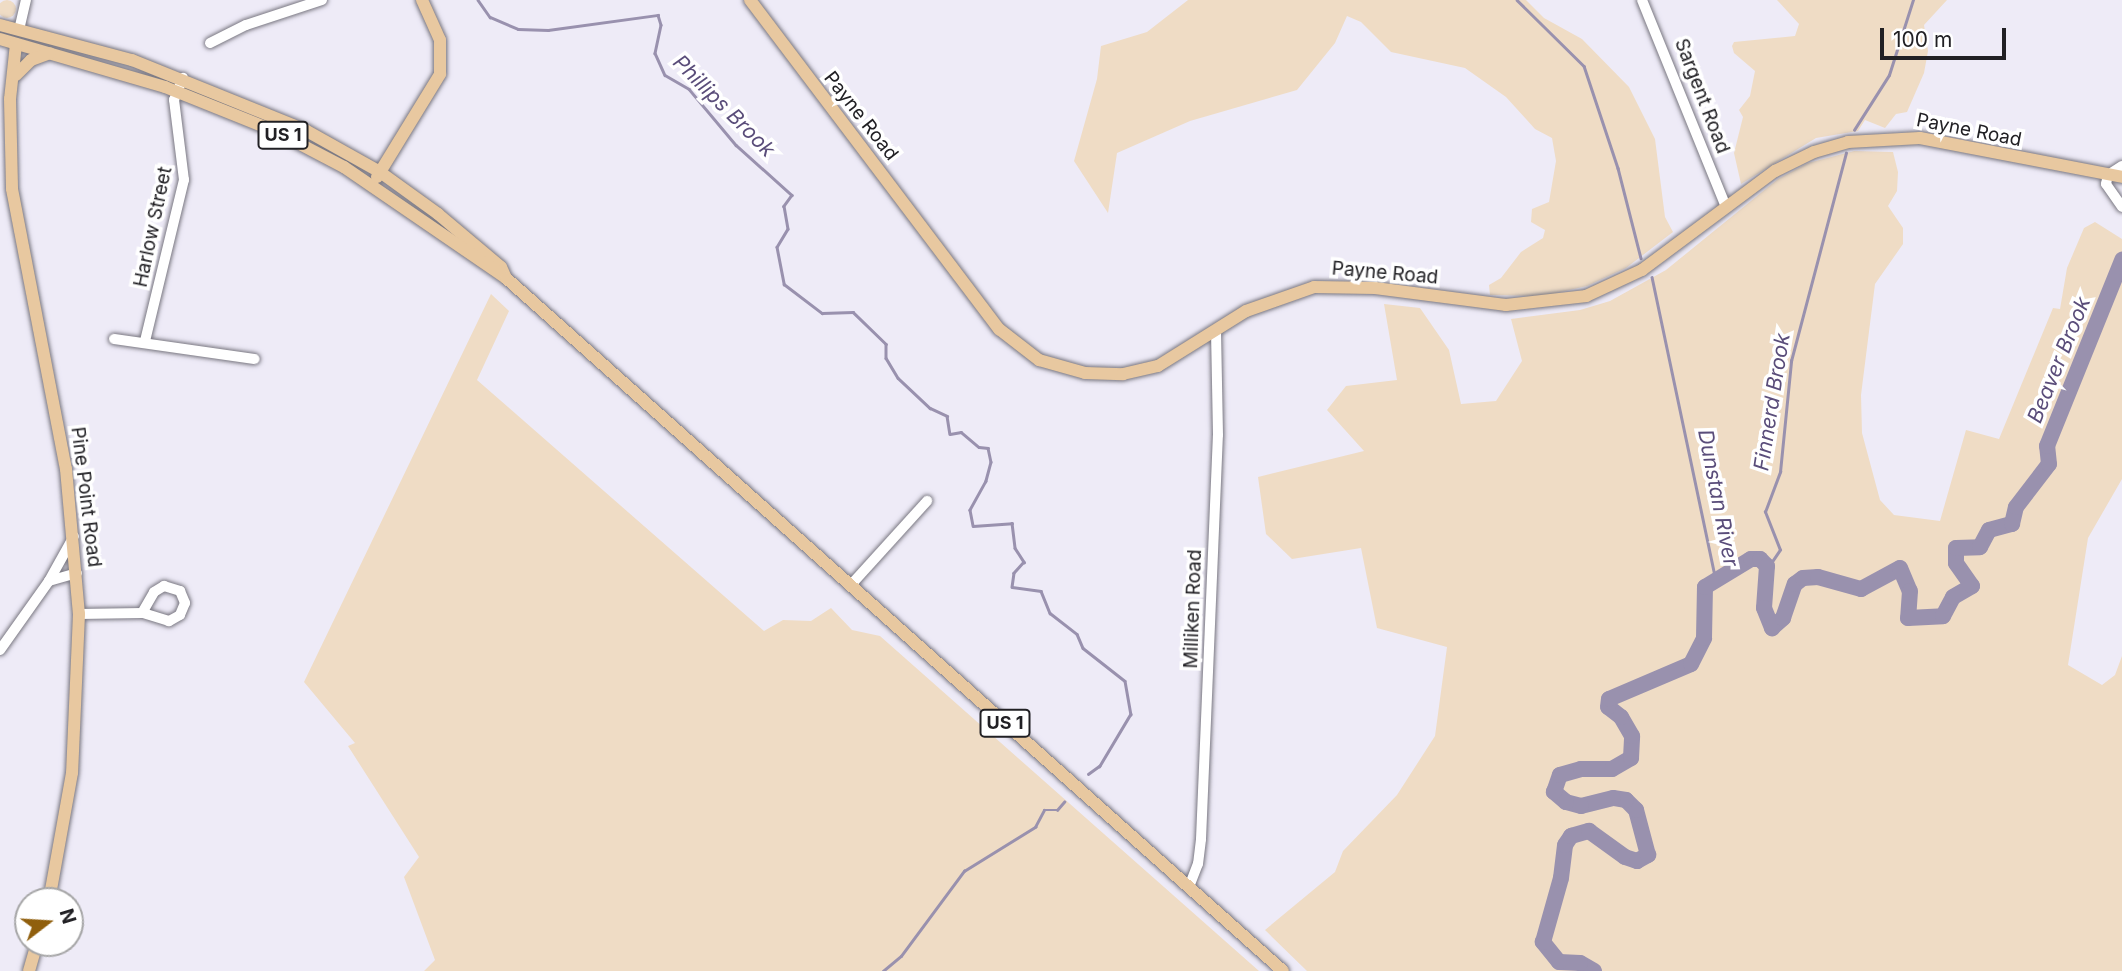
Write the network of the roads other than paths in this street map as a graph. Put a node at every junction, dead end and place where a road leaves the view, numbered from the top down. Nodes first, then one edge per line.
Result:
1 (26, 0) edge
2 (322, 0) edge
3 (750, 0) edge
4 (1642, 0) edge
5 (423, 1) edge
6 (0, 25) edge
7 (19, 30) junction
8 (0, 40) edge
9 (210, 43) dead end
10 (16, 44) junction
11 (50, 53) junction
12 (15, 76) junction
13 (188, 80) junction
14 (183, 94) junction
15 (10, 99) junction
16 (2122, 166) edge
17 (380, 172) junction
18 (2108, 175) junction
19 (2122, 177) edge
20 (373, 185) junction
21 (1726, 206) junction
22 (2122, 207) edge
23 (506, 278) junction
24 (1216, 330) junction
25 (114, 340) dead end
26 (145, 341) junction
27 (255, 359) dead end
28 (927, 501) dead end
29 (74, 536) junction
30 (77, 573) junction
31 (49, 581) junction
32 (850, 586) junction
33 (142, 613) dead end
34 (79, 614) junction
35 (0, 650) edge
36 (51, 887) edge
37 (1189, 887) junction
38 (1283, 971) edge

1 - 7 street
2 - 9 street
3 - 24 main road, Payne Road
4 - 21 street, Sargent Road
5 - 17 main road
6 - 7 main road, US 1
7 - 10 main road, Pine Point Road
7 - 13 main road, US 1
8 - 10 main road, US 1
10 - 11 main road, US 1
10 - 12 main road, Pine Point Road
10 - 15 main road, Pine Point Road
11 - 12 main road
11 - 14 main road, US 1
12 - 15 main road, Pine Point Road
13 - 14 street, Harlow Street
13 - 17 main road, US 1
14 - 20 main road, US 1
14 - 26 street, Harlow Street
15 - 29 main road, Pine Point Road
16 - 18 street
17 - 20 main road
17 - 23 main road, US 1
18 - 19 main road, Payne Road
18 - 21 main road, Payne Road
18 - 22 street
20 - 23 main road, US 1
21 - 24 main road, Payne Road
23 - 32 main road, US 1
24 - 37 street, Milliken Road
25 - 26 street
26 - 27 street
28 - 32 street
29 - 30 main road, Pine Point Road
29 - 31 street
30 - 31 street
30 - 34 main road, Pine Point Road
31 - 35 street
32 - 37 main road, US 1
33 - 34 street
34 - 36 main road, Pine Point Road
37 - 38 main road, US 1

